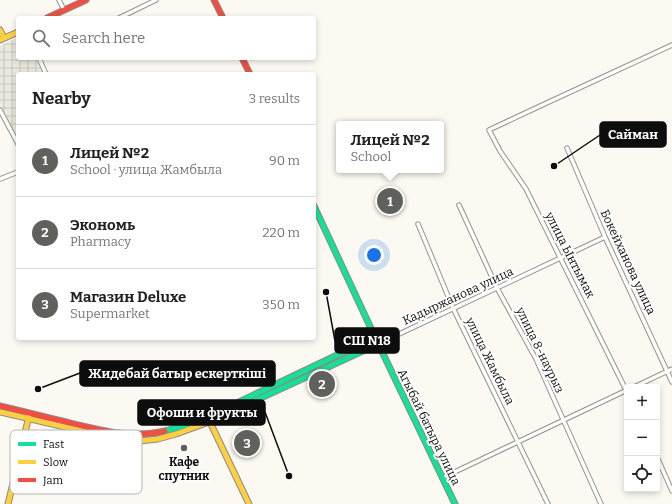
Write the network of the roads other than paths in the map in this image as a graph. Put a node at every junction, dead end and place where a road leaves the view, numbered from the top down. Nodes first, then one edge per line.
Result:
1 (59, 0) edge
2 (86, 0) edge
3 (156, 0) edge
4 (214, 0) edge
5 (64, 10) junction
6 (52, 16) edge
7 (123, 16) edge
8 (222, 16) edge
9 (0, 30) edge
10 (16, 33) edge
11 (2, 39) edge
12 (672, 45) edge
13 (40, 60) edge
14 (243, 60) edge
15 (45, 72) edge
16 (249, 72) edge
17 (0, 110) edge
18 (16, 140) edge
19 (567, 148) dead end
20 (16, 173) edge
21 (0, 179) edge
22 (459, 205) dead end
23 (316, 210) edge
24 (418, 224) dead end
25 (605, 237) junction
26 (561, 258) junction
27 (497, 288) junction
28 (453, 308) junction
29 (375, 338) junction
30 (378, 344) junction
31 (672, 369) edge
32 (667, 371) junction
33 (672, 382) edge
34 (640, 384) edge
35 (624, 385) edge
36 (624, 392) edge
37 (0, 406) edge
38 (0, 412) edge
39 (29, 413) junction
40 (28, 419) junction
41 (209, 419) junction
42 (563, 421) junction
43 (25, 430) edge
44 (77, 430) edge
45 (104, 430) edge
46 (142, 435) edge
47 (142, 441) edge
48 (518, 442) junction
49 (660, 464) edge
50 (442, 478) junction
51 (672, 491) edge
52 (10, 494) edge
53 (8, 504) edge
54 (249, 504) edge
55 (455, 504) edge
56 (548, 504) edge
57 (601, 504) edge

1 - 5 street
2 - 5 main road
3 - 7 street
4 - 8 main road
5 - 6 main road
9 - 11 main road
10 - 11 main road
12 - 26 street, улица Ынтымак
13 - 15 street
14 - 16 main road
17 - 18 street
19 - 25 street, Бокейханова улица
20 - 21 street
22 - 27 street, улица 8-наурыз
23 - 29 main road, Агыбай батыра улица
24 - 28 street, улица Жамбыла
25 - 26 street, Кадыржанова улица
25 - 32 street, Бокейханова улица
26 - 27 street, Кадыржанова улица
26 - 35 street, улица Ынтымак
27 - 28 street, Кадыржанова улица
27 - 42 street, улица 8-наурыз
28 - 30 street, Кадыржанова улица
28 - 48 street, улица Жамбыла
29 - 30 main road, Агыбай батыра улица
29 - 41 main road, Кадыржанова улица
30 - 41 main road, Кадыржанова улица
30 - 50 main road, Агыбай батыра улица
31 - 32 street
32 - 33 street, Бокейханова улица
32 - 34 street
36 - 42 street
37 - 39 main road, Кадыржанова улица
38 - 40 main road, Кадыржанова улица
39 - 40 main road
39 - 45 main road, Кадыржанова улица
40 - 43 main road
40 - 44 main road, Кадыржанова улица
41 - 46 main road, Кадыржанова улица
41 - 47 main road, Кадыржанова улица
41 - 54 main road
42 - 48 street
42 - 57 street, улица 8-наурыз
48 - 50 street
48 - 56 street, улица Жамбыла
49 - 51 street
50 - 55 main road, Агыбай батыра улица
52 - 53 main road

